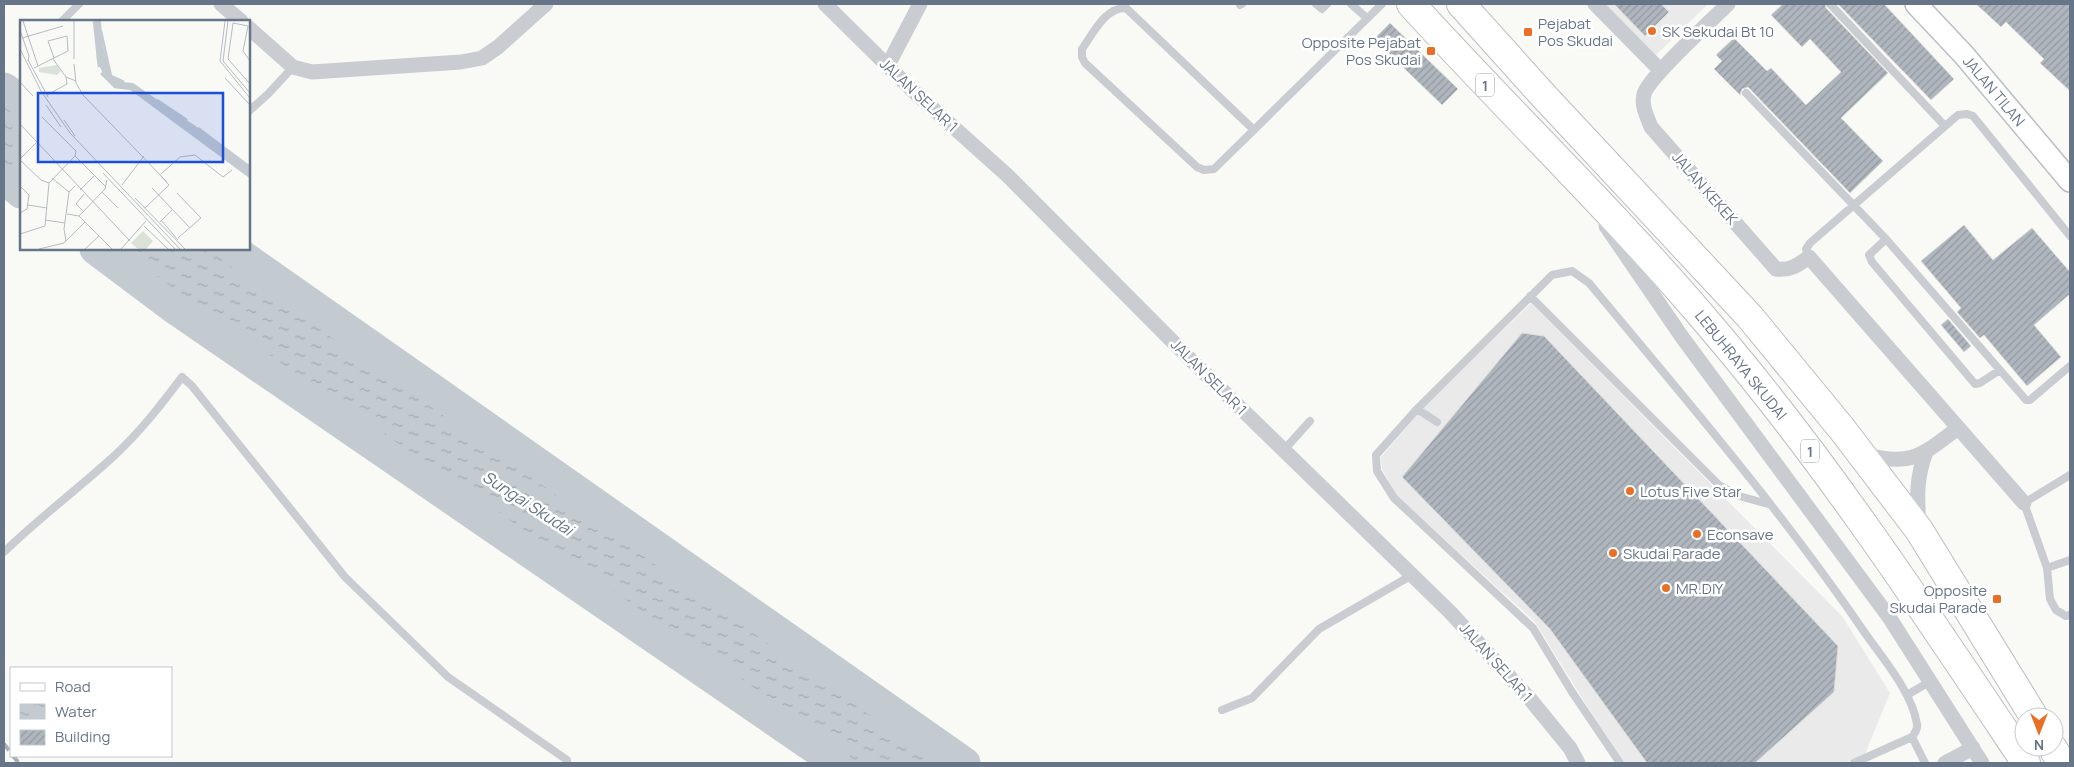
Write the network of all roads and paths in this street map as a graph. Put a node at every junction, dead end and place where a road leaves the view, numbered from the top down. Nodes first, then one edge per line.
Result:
1 (78, 4) edge
2 (221, 4) edge
3 (546, 4) edge
4 (825, 4) edge
5 (920, 4) edge
6 (1316, 4) edge
7 (1328, 4) edge
8 (1351, 4) edge
9 (1382, 4) edge
10 (1411, 4) edge
11 (1461, 4) edge
12 (1595, 4) edge
13 (1728, 4) edge
14 (1830, 4) edge
15 (1916, 4) edge
16 (1367, 18) junction
17 (63, 20) edge
18 (240, 20) edge
19 (250, 29) edge
20 (888, 66) junction
21 (293, 67) junction
22 (1660, 71) junction
23 (1746, 92) dead end
24 (250, 110) edge
25 (1945, 126) junction
26 (1254, 130) junction
27 (1563, 162) junction
28 (2070, 181) edge
29 (1854, 205) junction
30 (2070, 236) edge
31 (1886, 239) junction
32 (1809, 257) junction
33 (1530, 296) junction
34 (2070, 366) edge
35 (2000, 370) junction
36 (1417, 409) junction
37 (1310, 421) dead end
38 (1437, 422) dead end
39 (1958, 428) junction
40 (1284, 451) junction
41 (1926, 452) junction
42 (1861, 454) junction
43 (2070, 475) edge
44 (2024, 503) junction
45 (1769, 504) junction
46 (1919, 530) junction
47 (4, 552) edge
48 (2070, 560) edge
49 (2047, 568) junction
50 (1412, 575) junction
51 (2070, 615) edge
52 (1930, 680) junction
53 (1906, 694) junction
54 (2028, 707) edge
55 (1222, 710) dead end
56 (1912, 737) junction
57 (1973, 748) junction
58 (567, 763) edge
59 (1578, 763) edge
60 (1620, 763) edge
61 (1854, 763) edge
62 (1925, 763) edge
63 (1945, 763) edge
64 (1982, 763) edge
65 (2026, 763) edge

1 - 17 lane
2 - 18 street
3 - 21 street
4 - 20 street, JALAN SELAR 1
5 - 20 street
6 - 7 lane
8 - 16 lane
9 - 16 lane
10 - 27 highway, LEBUHRAYA SKUDAI / 1
11 - 42 highway, 1
12 - 22 street
13 - 22 street
14 - 25 lane
15 - 28 street, JALAN TILAN
16 - 26 lane
19 - 21 street
20 - 40 street, JALAN SELAR 1
21 - 24 lane
22 - 32 street, JALAN KEKEK
23 - 29 lane
25 - 29 lane
25 - 30 lane
26 - 26 lane
27 - 52 street
27 - 65 highway, LEBUHRAYA SKUDAI / 1
29 - 31 lane
29 - 32 lane
31 - 35 lane
31 - 35 lane
32 - 39 street
33 - 36 lane
33 - 45 lane
33 - 45 lane
34 - 35 lane
36 - 38 lane
36 - 60 lane
37 - 40 lane
39 - 41 street
39 - 44 street
40 - 50 street, JALAN SELAR 1
41 - 42 street
41 - 46 street
42 - 46 highway, 1
43 - 44 lane
44 - 49 lane
45 - 53 lane
46 - 54 highway, 1
47 - 58 lane
48 - 49 lane
49 - 51 lane
50 - 55 lane
50 - 59 street, JALAN SELAR 1
52 - 53 lane
52 - 57 street
53 - 56 lane
56 - 61 lane
56 - 62 lane
57 - 63 street
57 - 64 street

